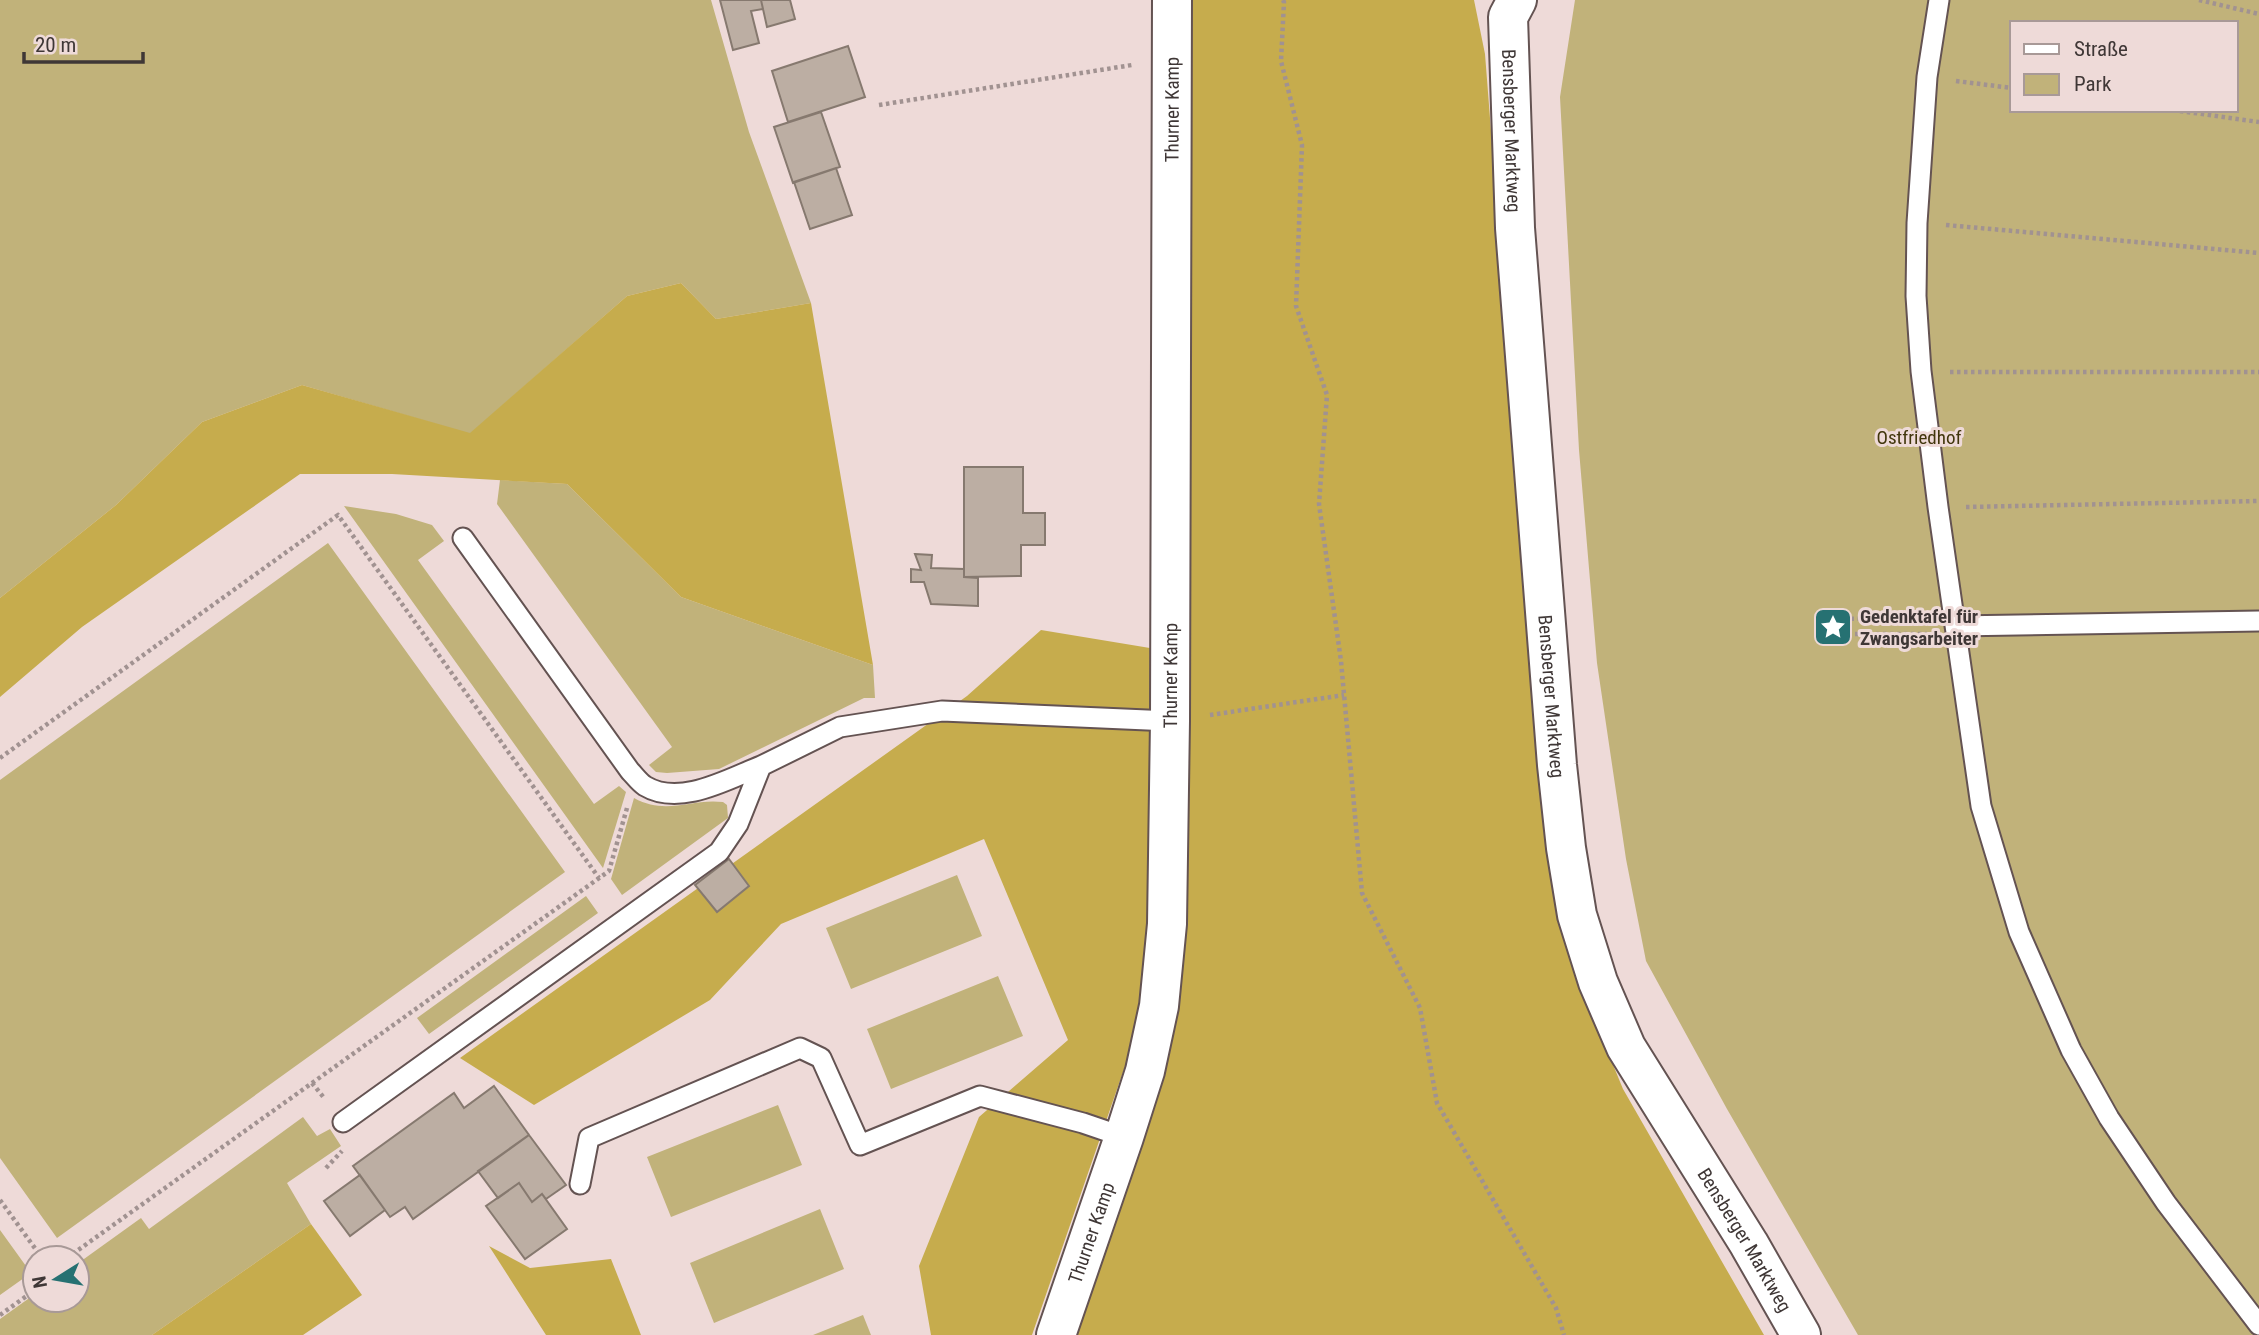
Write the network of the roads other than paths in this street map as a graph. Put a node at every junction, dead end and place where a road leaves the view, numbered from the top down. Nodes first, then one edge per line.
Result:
1 (1172, 0) edge
2 (1939, 0) edge
3 (1508, 6) edge
4 (463, 538) dead end
5 (2259, 621) edge
6 (1955, 626) junction
7 (1170, 721) junction
8 (761, 766) junction
9 (343, 1122) dead end
10 (1124, 1137) junction
11 (580, 1185) dead end
12 (2259, 1325) edge
13 (1056, 1335) edge
14 (1801, 1335) edge

1 - 7 street, Thurner Kamp
2 - 6 lane
3 - 14 street, Bensberger Marktweg
4 - 8 lane
5 - 6 lane
6 - 12 lane
7 - 8 lane
7 - 10 street, Thurner Kamp
8 - 9 lane
10 - 11 lane
10 - 13 street, Thurner Kamp

